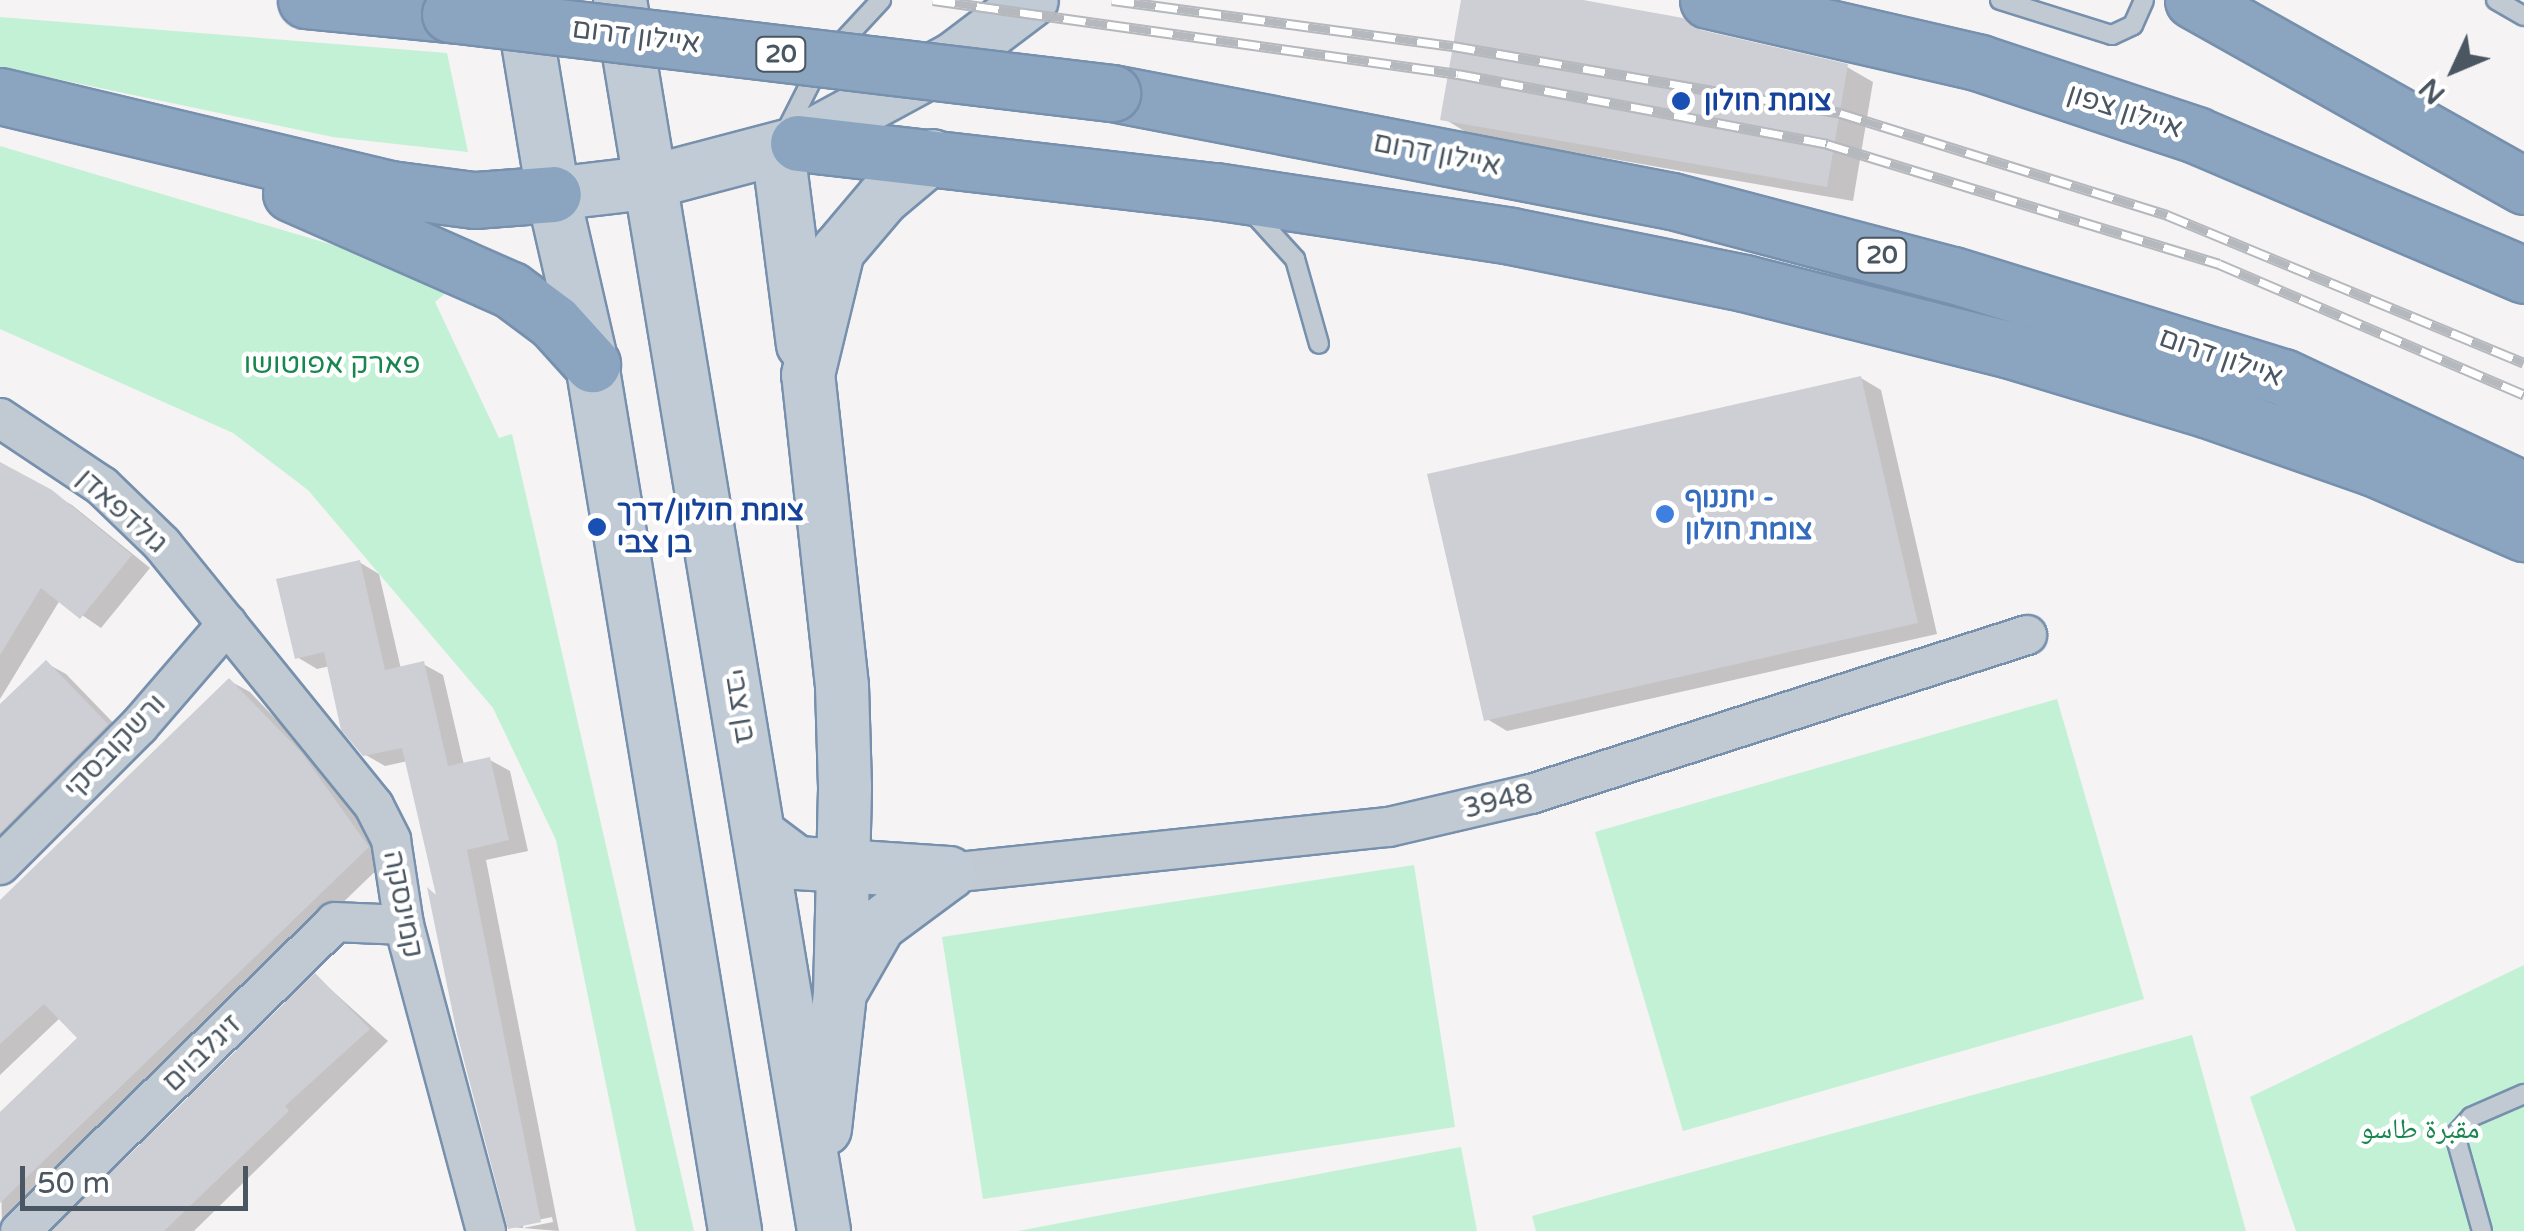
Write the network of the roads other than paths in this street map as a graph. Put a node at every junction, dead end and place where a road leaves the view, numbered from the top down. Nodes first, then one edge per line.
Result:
1 (306, 0) edge
2 (520, 0) edge
3 (620, 0) edge
4 (881, 0) edge
5 (1032, 0) edge
6 (1708, 0) edge
7 (2000, 0) edge
8 (2144, 0) edge
9 (2193, 0) edge
10 (2496, 0) edge
11 (2524, 16) edge
12 (0, 96) edge
13 (96, 121) junction
14 (788, 146) junction
15 (933, 156) junction
16 (647, 183) junction
17 (2524, 186) edge
18 (1215, 191) junction
19 (553, 194) junction
20 (2524, 275) edge
21 (1318, 344) dead end
22 (592, 364) junction
23 (808, 375) junction
24 (0, 418) edge
25 (2524, 490) edge
26 (2524, 532) edge
27 (227, 624) junction
28 (2027, 635) dead end
29 (761, 836) junction
30 (0, 865) edge
31 (842, 870) junction
32 (949, 873) junction
33 (404, 924) junction
34 (840, 994) junction
35 (2524, 1094) edge
36 (821, 1213) edge
37 (20, 1231) edge
38 (486, 1231) edge
39 (735, 1231) edge
40 (2482, 1231) edge

1 - 25 highway, איילון דרום / 20, bridge
2 - 19 main road
3 - 16 main road, בן צבי
4 - 14 lane
5 - 14 main road
6 - 20 highway, איילון צפון
7 - 8 lane
9 - 17 highway
10 - 11 lane
12 - 13 highway
13 - 19 highway
13 - 22 highway
14 - 15 highway
14 - 16 main road
14 - 23 main road
15 - 18 highway
15 - 23 main road
16 - 19 main road
16 - 29 main road, בן צבי
18 - 21 lane
18 - 26 highway
19 - 22 main road
22 - 39 main road
23 - 31 main road
24 - 27 street, גולדפאדן
27 - 30 street, ורשקובסקי
27 - 33 street, קמינסקה
28 - 32 street, 3948
29 - 31 main road
29 - 36 main road, בן צבי
31 - 32 main road
31 - 34 main road
32 - 34 main road
33 - 37 street, זיגלבוים
33 - 38 street, קמינסקה
34 - 36 main road
35 - 40 lane

